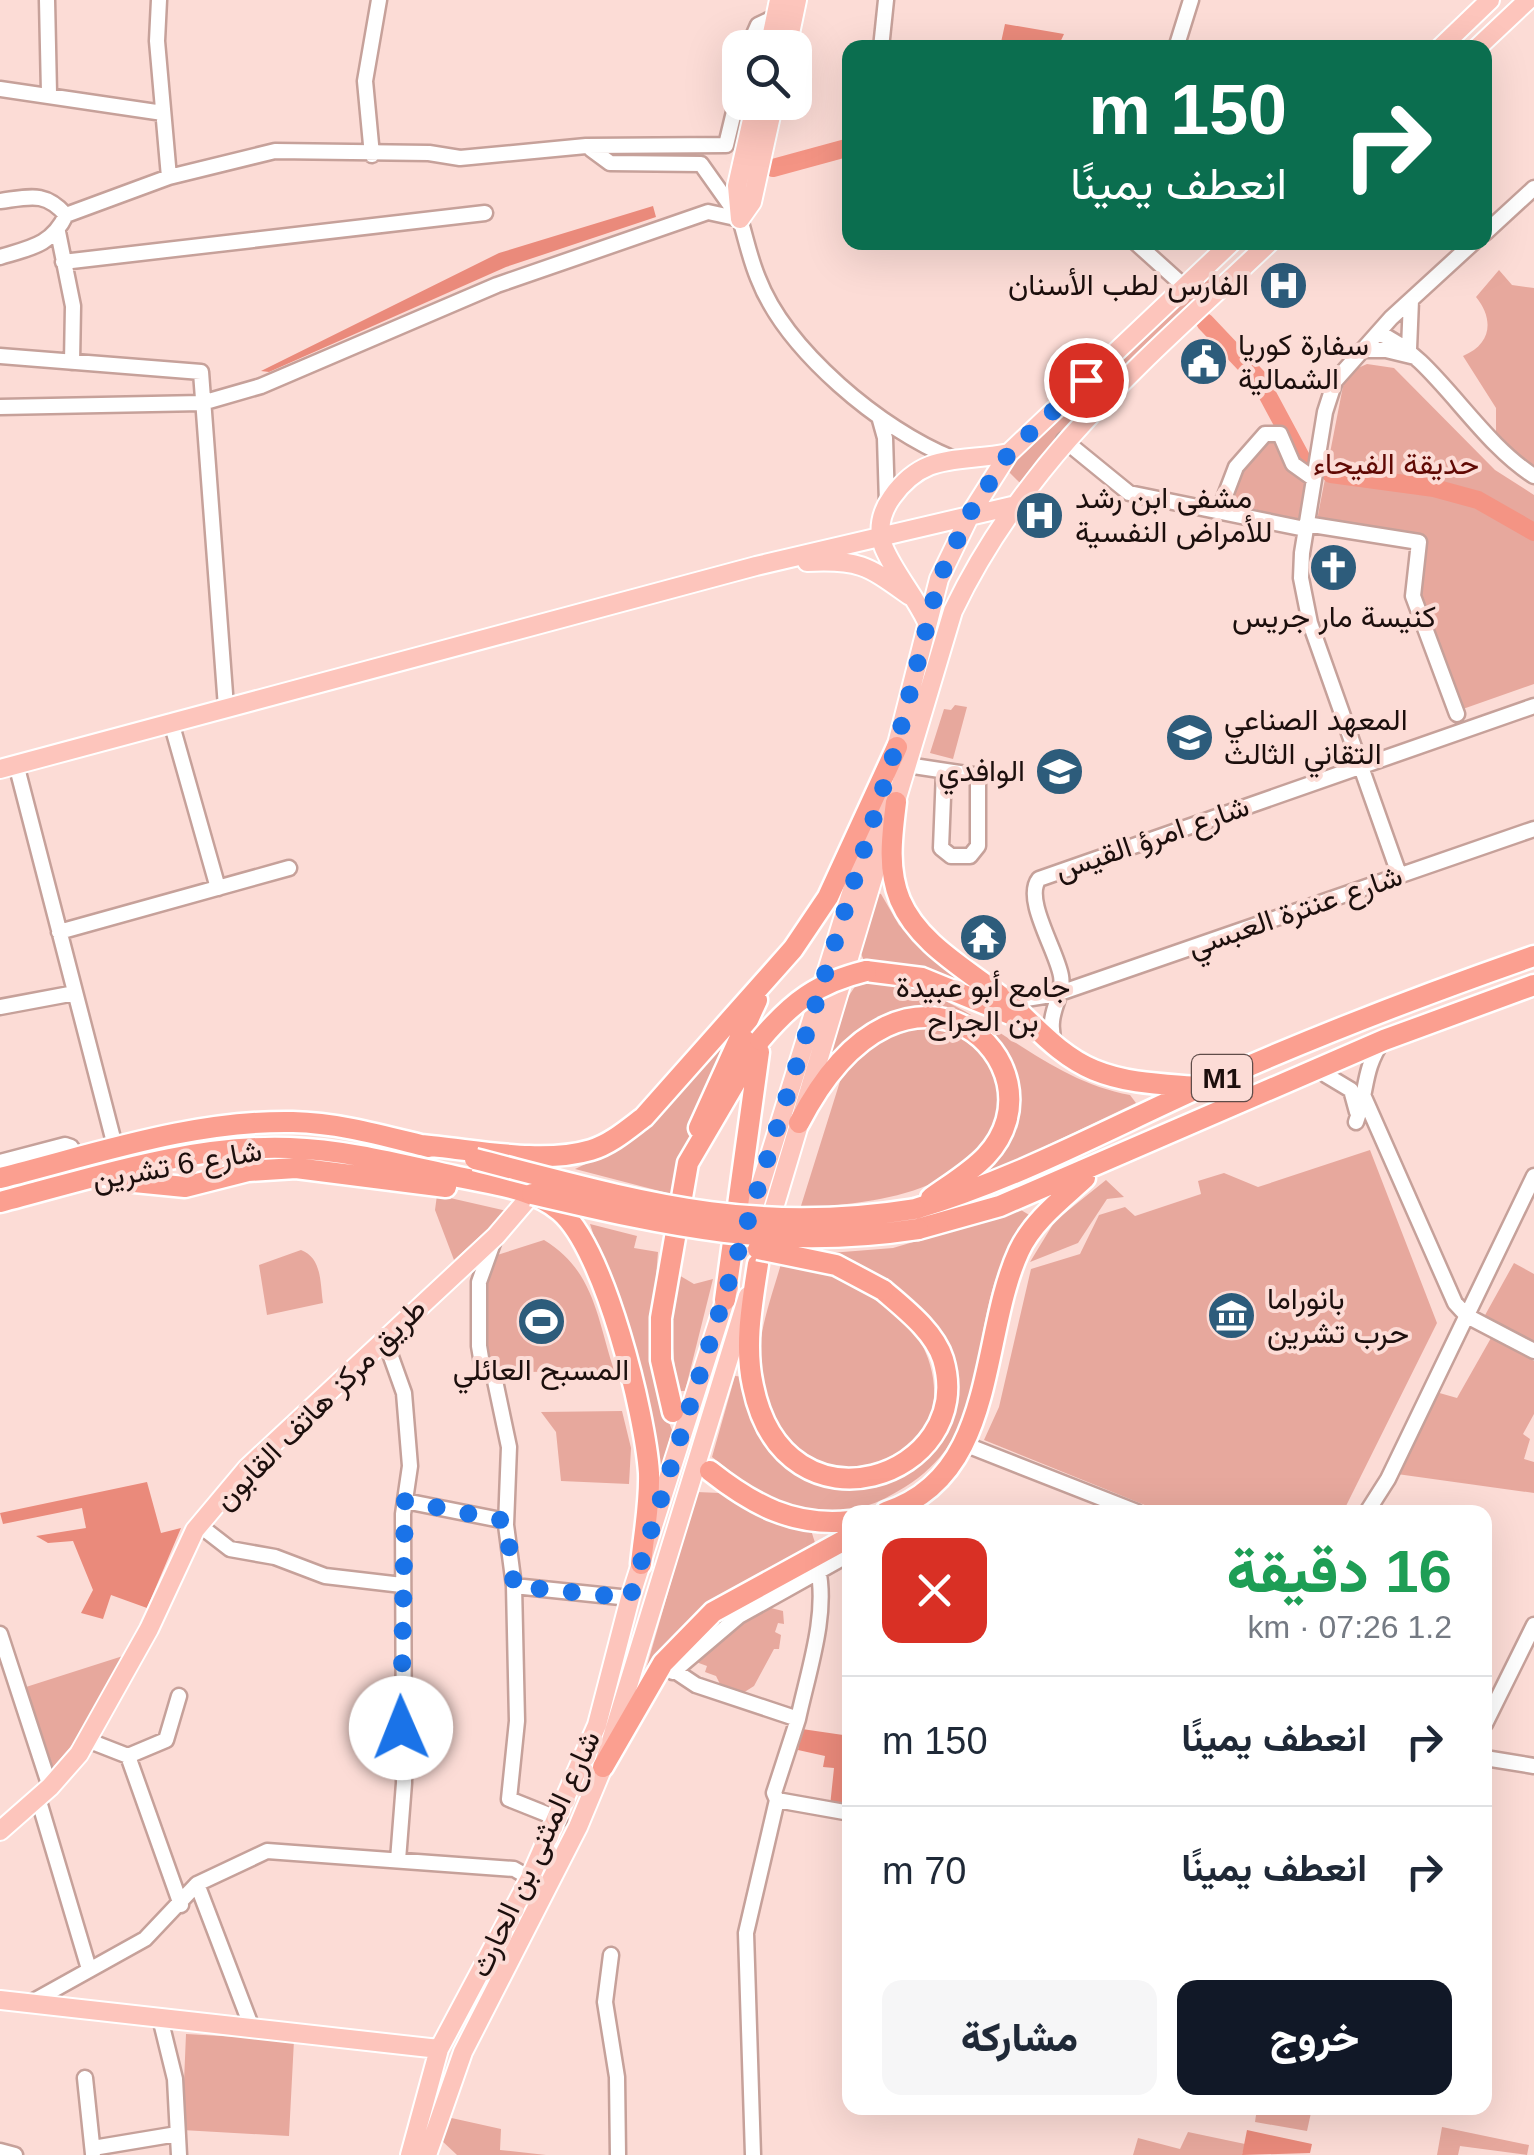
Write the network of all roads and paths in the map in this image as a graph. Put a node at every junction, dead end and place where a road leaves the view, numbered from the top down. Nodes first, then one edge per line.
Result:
1 (47, 0) edge
2 (159, 0) edge
3 (378, 0) edge
4 (886, 0) edge
5 (1191, 0) edge
6 (1490, 0) edge
7 (1528, 0) edge
8 (785, 6) edge
9 (756, 30) edge
10 (776, 30) edge
11 (882, 40) edge
12 (1178, 40) edge
13 (1448, 40) edge
14 (1486, 40) edge
15 (0, 89) edge
16 (49, 94) junction
17 (163, 113) junction
18 (732, 120) edge
19 (752, 120) edge
20 (770, 120) edge
21 (586, 146) junction
22 (372, 156) junction
23 (169, 177) junction
24 (1534, 188) edge
25 (0, 201) edge
26 (486, 213) dead end
27 (66, 215) junction
28 (740, 219) junction
29 (1492, 227) edge
30 (58, 232) junction
31 (1144, 250) edge
32 (1224, 250) edge
33 (1262, 250) edge
34 (1465, 250) edge
35 (0, 257) edge
36 (64, 262) junction
37 (1185, 287) junction
38 (1411, 298) junction
39 (1378, 333) junction
40 (1362, 350) junction
41 (1412, 353) junction
42 (0, 356) edge
43 (72, 362) junction
44 (202, 403) junction
45 (0, 407) edge
46 (880, 420) junction
47 (1064, 440) junction
48 (1009, 453) junction
49 (952, 458) junction
50 (1534, 476) edge
51 (1314, 478) junction
52 (887, 503) junction
53 (1012, 506) junction
54 (1220, 510) junction
55 (970, 513) junction
56 (1306, 526) junction
57 (881, 536) junction
58 (782, 559) junction
59 (917, 600) junction
60 (927, 622) junction
61 (1534, 706) edge
62 (226, 707) junction
63 (1457, 714) dead end
64 (170, 722) junction
65 (902, 756) junction
66 (1358, 764) junction
67 (8, 767) edge
68 (944, 771) junction
69 (896, 802) junction
70 (1534, 829) edge
71 (289, 868) dead end
72 (1399, 874) junction
73 (218, 888) junction
74 (59, 932) junction
75 (1534, 956) edge
76 (763, 984) junction
77 (1534, 985) edge
78 (75, 993) junction
79 (1057, 994) junction
80 (1007, 1002) junction
81 (0, 1007) edge
82 (1030, 1024) junction
83 (760, 1040) junction
84 (1384, 1040) junction
85 (1055, 1046) junction
86 (1321, 1066) junction
87 (1201, 1087) junction
88 (1364, 1097) junction
89 (800, 1123) junction
90 (420, 1145) junction
91 (115, 1146) junction
92 (76, 1158) junction
93 (0, 1162) edge
94 (688, 1163) junction
95 (1098, 1166) junction
96 (1534, 1176) edge
97 (0, 1178) edge
98 (88, 1179) junction
99 (526, 1192) junction
100 (0, 1202) edge
101 (631, 1216) junction
102 (916, 1219) junction
103 (496, 1236) junction
104 (758, 1264) junction
105 (726, 1300) junction
106 (1467, 1316) junction
107 (385, 1340) junction
108 (1534, 1352) edge
109 (673, 1412) dead end
110 (964, 1444) junction
111 (710, 1471) dead end
112 (405, 1501) junction
113 (907, 1505) edge
114 (1119, 1505) edge
115 (1371, 1505) edge
116 (506, 1521) junction
117 (842, 1521) edge
118 (199, 1526) junction
119 (842, 1541) edge
120 (842, 1558) edge
121 (641, 1564) junction
122 (818, 1568) junction
123 (402, 1585) junction
124 (514, 1586) junction
125 (630, 1598) junction
126 (1534, 1625) edge
127 (0, 1634) edge
128 (668, 1668) junction
129 (179, 1696) dead end
130 (1492, 1710) edge
131 (798, 1719) junction
132 (87, 1740) junction
133 (128, 1756) junction
134 (1492, 1759) edge
135 (1534, 1766) edge
136 (602, 1767) junction
137 (44, 1792) junction
138 (777, 1800) junction
139 (842, 1812) edge
140 (559, 1819) junction
141 (0, 1831) edge
142 (398, 1860) junction
143 (530, 1878) junction
144 (197, 1884) junction
145 (181, 1906) junction
146 (611, 1956) dead end
147 (89, 1969) junction
148 (0, 2000) edge
149 (29, 2004) junction
150 (160, 2018) junction
151 (252, 2028) junction
152 (439, 2049) junction
153 (85, 2078) dead end
154 (177, 2134) junction
155 (0, 2150) edge
156 (92, 2152) edge
157 (15, 2155) edge
158 (179, 2155) edge
159 (410, 2155) edge
160 (427, 2155) edge
161 (618, 2155) edge
162 (753, 2155) edge

1 - 16 street
2 - 17 street
3 - 22 street
4 - 11 street
5 - 12 street
6 - 13 main road
7 - 14 main road
8 - 9 street
8 - 10 main road
15 - 16 street
16 - 17 street
17 - 23 street
18 - 21 street
19 - 28 main road
20 - 28 main road
21 - 22 street
21 - 28 street
22 - 23 street
23 - 27 street
24 - 29 street
25 - 27 street
26 - 36 street
27 - 30 street
28 - 44 street
28 - 46 street
30 - 35 street
30 - 36 street
31 - 37 street
32 - 37 main road
33 - 47 main road
34 - 38 street
36 - 43 street
37 - 48 main road
38 - 39 street
38 - 41 street
39 - 40 street
39 - 41 street
40 - 41 street
40 - 51 street
41 - 50 street
42 - 43 street
43 - 44 street
44 - 45 street
44 - 62 street
46 - 49 street
46 - 52 street
47 - 53 main road
47 - 54 street
48 - 49 main road
48 - 55 main road
49 - 52 main road
51 - 54 street
51 - 56 street
52 - 57 main road
53 - 55 main road
53 - 65 main road
54 - 56 street
55 - 57 main road
55 - 60 main road
56 - 63 street
56 - 66 street
57 - 58 main road
57 - 59 main road
58 - 59 main road
58 - 62 main road
59 - 60 main road
60 - 65 main road
61 - 66 street, شارع امرؤ القيس
62 - 64 main road
64 - 67 main road
64 - 73 street
65 - 68 street
65 - 69 main road, شارع المثنى بن الحارث
65 - 76 highway
65 - 105 main road, شارع المثنى بن الحارث
66 - 72 street
66 - 79 street, شارع امرؤ القيس
67 - 74 street
68 - 68 street
69 - 80 highway
69 - 89 main road, شارع المثنى بن الحارث
70 - 72 street, شارع عنترة العبسي
71 - 73 street
72 - 79 street, شارع عنترة العبسي
73 - 74 street
74 - 78 street
75 - 87 highway, M1
76 - 90 highway
76 - 94 highway
77 - 84 highway, M1
78 - 81 street
78 - 91 street
79 - 80 street, شارع عنترة العبسي
79 - 82 street
79 - 85 street
80 - 82 highway
82 - 83 highway, bridge
82 - 85 highway
83 - 94 highway
83 - 105 highway
84 - 86 highway, M1
84 - 88 street
85 - 87 highway
86 - 88 street
86 - 95 highway, M1
87 - 102 highway, M1
88 - 106 street
89 - 102 highway
89 - 104 main road, شارع المثنى بن الحارث
90 - 91 highway, شارع 6 تشرين
90 - 102 highway, شارع 6 تشرين, bridge
91 - 92 highway, شارع 6 تشرين
92 - 93 street
92 - 97 highway, شارع 6 تشرين
94 - 109 highway
95 - 102 highway, M1
95 - 110 highway
96 - 106 street
98 - 99 highway
98 - 99 highway, شارع 6 تشرين
98 - 100 highway, شارع 6 تشرين
99 - 101 highway, bridge
99 - 103 main road, طريق مركز هاتف القابون
99 - 121 highway
101 - 102 highway, bridge
101 - 104 highway, bridge
103 - 107 main road, طريق مركز هاتف القابون
103 - 116 street
104 - 136 main road, شارع المثنى بن الحارث
105 - 121 main road, شارع المثنى بن الحارث
106 - 108 street
106 - 115 street
107 - 112 street
107 - 118 main road, طريق مركز هاتف القابون
110 - 113 highway
110 - 114 street
111 - 117 highway
112 - 116 street
112 - 123 street
116 - 124 street
118 - 123 street
118 - 132 main road, طريق مركز هاتف القابون
119 - 128 highway
120 - 122 street
121 - 125 main road, شارع المثنى بن الحارث
122 - 128 street
122 - 131 street
123 - 142 street
124 - 125 street
124 - 140 street
125 - 140 main road, شارع المثنى بن الحارث
126 - 130 street
127 - 137 street
128 - 131 street
128 - 136 highway
129 - 133 street
131 - 138 street
132 - 133 street
132 - 137 main road, طريق مركز هاتف القابون
133 - 145 street
134 - 135 street
136 - 160 main road, شارع المثنى بن الحارث
137 - 141 main road, طريق مركز هاتف القابون
137 - 147 street
138 - 139 street
138 - 162 street
140 - 143 main road, شارع المثنى بن الحارث
142 - 143 street
142 - 144 street
143 - 152 main road, شارع المثنى بن الحارث
144 - 145 street
144 - 151 street
145 - 147 street
146 - 161 street
147 - 149 street
148 - 149 main road
149 - 150 main road
150 - 151 main road
150 - 154 street
151 - 152 main road
152 - 159 main road, شارع المثنى بن الحارث
153 - 156 street
154 - 156 street
154 - 158 street
155 - 157 street

